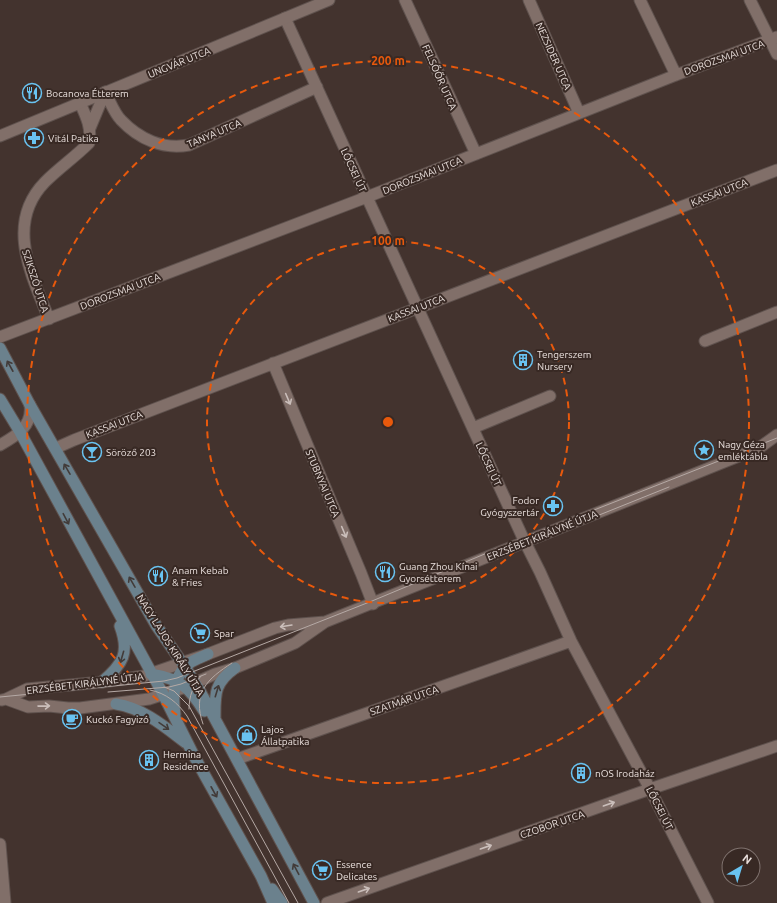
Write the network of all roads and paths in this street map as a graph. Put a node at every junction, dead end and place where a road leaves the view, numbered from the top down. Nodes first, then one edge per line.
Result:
1 (329, 0) edge
2 (405, 0) edge
3 (529, 0) edge
4 (640, 0) edge
5 (750, 0) edge
6 (285, 18) junction
7 (774, 38) edge
8 (777, 54) edge
9 (676, 75) junction
10 (317, 87) junction
11 (105, 92) junction
12 (80, 102) junction
13 (579, 113) junction
14 (90, 128) junction
15 (0, 136) edge
16 (476, 154) junction
17 (777, 170) edge
18 (367, 197) junction
19 (418, 308) junction
20 (777, 312) edge
21 (49, 319) junction
22 (0, 337) edge
23 (705, 341) dead end
24 (0, 348) edge
25 (273, 363) junction
26 (550, 396) dead end
27 (0, 399) edge
28 (30, 404) junction
29 (472, 428) junction
30 (777, 435) edge
31 (16, 436) junction
32 (0, 445) edge
33 (777, 446) edge
34 (56, 448) junction
35 (759, 448) junction
36 (524, 542) junction
37 (373, 604) junction
38 (114, 606) junction
39 (325, 622) junction
40 (571, 641) junction
41 (208, 654) joint
42 (184, 665) junction
43 (234, 668) junction
44 (151, 674) junction
45 (102, 682) junction
46 (183, 686) junction
47 (163, 694) junction
48 (3, 700) edge
49 (116, 704) junction
50 (215, 720) junction
51 (177, 722) junction
52 (189, 745) junction
53 (777, 746) edge
54 (234, 755) junction
55 (650, 789) junction
56 (0, 844) edge
57 (261, 876) junction
58 (5, 903) edge
59 (273, 903) edge
60 (282, 903) edge
61 (314, 903) edge
62 (327, 903) edge
63 (708, 903) edge

1 - 6 street, UNGVÁR UTCA
2 - 16 street, FELSŐŐR UTCA
3 - 13 street, NEZSIDER UTCA
4 - 9 street
5 - 7 street
6 - 10 street, LŐCSEI ÚT
6 - 11 street, UNGVÁR UTCA
7 - 8 street
7 - 9 street, DOROZSMAI UTCA
9 - 13 street, DOROZSMAI UTCA
10 - 11 street, TANYA UTCA
10 - 18 street, LŐCSEI ÚT
11 - 12 street, UNGVÁR UTCA
11 - 14 street, SZIKSZÓ UTCA
12 - 14 street
12 - 15 street, UNGVÁR UTCA
13 - 16 street, DOROZSMAI UTCA
14 - 21 street, SZIKSZÓ UTCA
16 - 18 street, DOROZSMAI UTCA
17 - 19 street, KASSAI UTCA
18 - 19 street, LŐCSEI ÚT
18 - 21 street, DOROZSMAI UTCA
19 - 25 street, KASSAI UTCA
19 - 29 street, LŐCSEI ÚT
20 - 23 street
21 - 22 street, DOROZSMAI UTCA
28 -> 24 main road, NAGY LAJOS KIRÁLY ÚTJA
25 - 34 street, KASSAI UTCA
25 -> 37 street, STUBNYAI UTCA
26 - 29 street
27 - 31 main road
28 - 31 street
28 - 34 main road, NAGY LAJOS KIRÁLY ÚTJA
29 - 36 street, LŐCSEI ÚT
30 - 35 street, ERZSÉBET KIRÁLYNÉ ÚTJA
31 - 32 street
31 -> 38 main road
33 - 35 street, ERZSÉBET KIRÁLYNÉ ÚTJA
42 -> 34 main road, NAGY LAJOS KIRÁLY ÚTJA
35 - 36 street, ERZSÉBET KIRÁLYNÉ ÚTJA
36 - 37 street, ERZSÉBET KIRÁLYNÉ ÚTJA
36 - 40 street, LŐCSEI ÚT
37 - 39 street, ERZSÉBET KIRÁLYNÉ ÚTJA
38 - 44 main road
38 -> 45 main road
39 -> 41 street, ERZSÉBET KIRÁLYNÉ ÚTJA
39 - 43 street, ERZSÉBET KIRÁLYNÉ ÚTJA
40 - 54 street, SZATMÁR UTCA
40 - 55 street, LŐCSEI ÚT
41 - 42 main road
42 - 44 street, ERZSÉBET KIRÁLYNÉ ÚTJA
42 - 46 main road, NAGY LAJOS KIRÁLY ÚTJA
42 - 46 main road
43 - 46 street, ERZSÉBET KIRÁLYNÉ ÚTJA
50 -> 43 main road
44 - 45 street, ERZSÉBET KIRÁLYNÉ ÚTJA
44 - 46 main road
44 - 47 main road
45 - 48 street, ERZSÉBET KIRÁLYNÉ ÚTJA
46 - 47 street, ERZSÉBET KIRÁLYNÉ ÚTJA
46 - 50 main road, NAGY LAJOS KIRÁLY ÚTJA
46 - 51 main road
46 - 54 main road
47 - 49 street, ERZSÉBET KIRÁLYNÉ ÚTJA
47 - 51 main road
48 -> 49 street, ERZSÉBET KIRÁLYNÉ ÚTJA
49 -> 52 main road
50 - 54 main road, NAGY LAJOS KIRÁLY ÚTJA
51 - 52 main road
52 -> 57 main road
53 - 55 street, CZOBOR UTCA
61 -> 54 main road, NAGY LAJOS KIRÁLY ÚTJA
62 -> 55 street, CZOBOR UTCA
55 - 63 street, LŐCSEI ÚT
56 - 58 street
57 - 59 main road
57 - 60 main road

